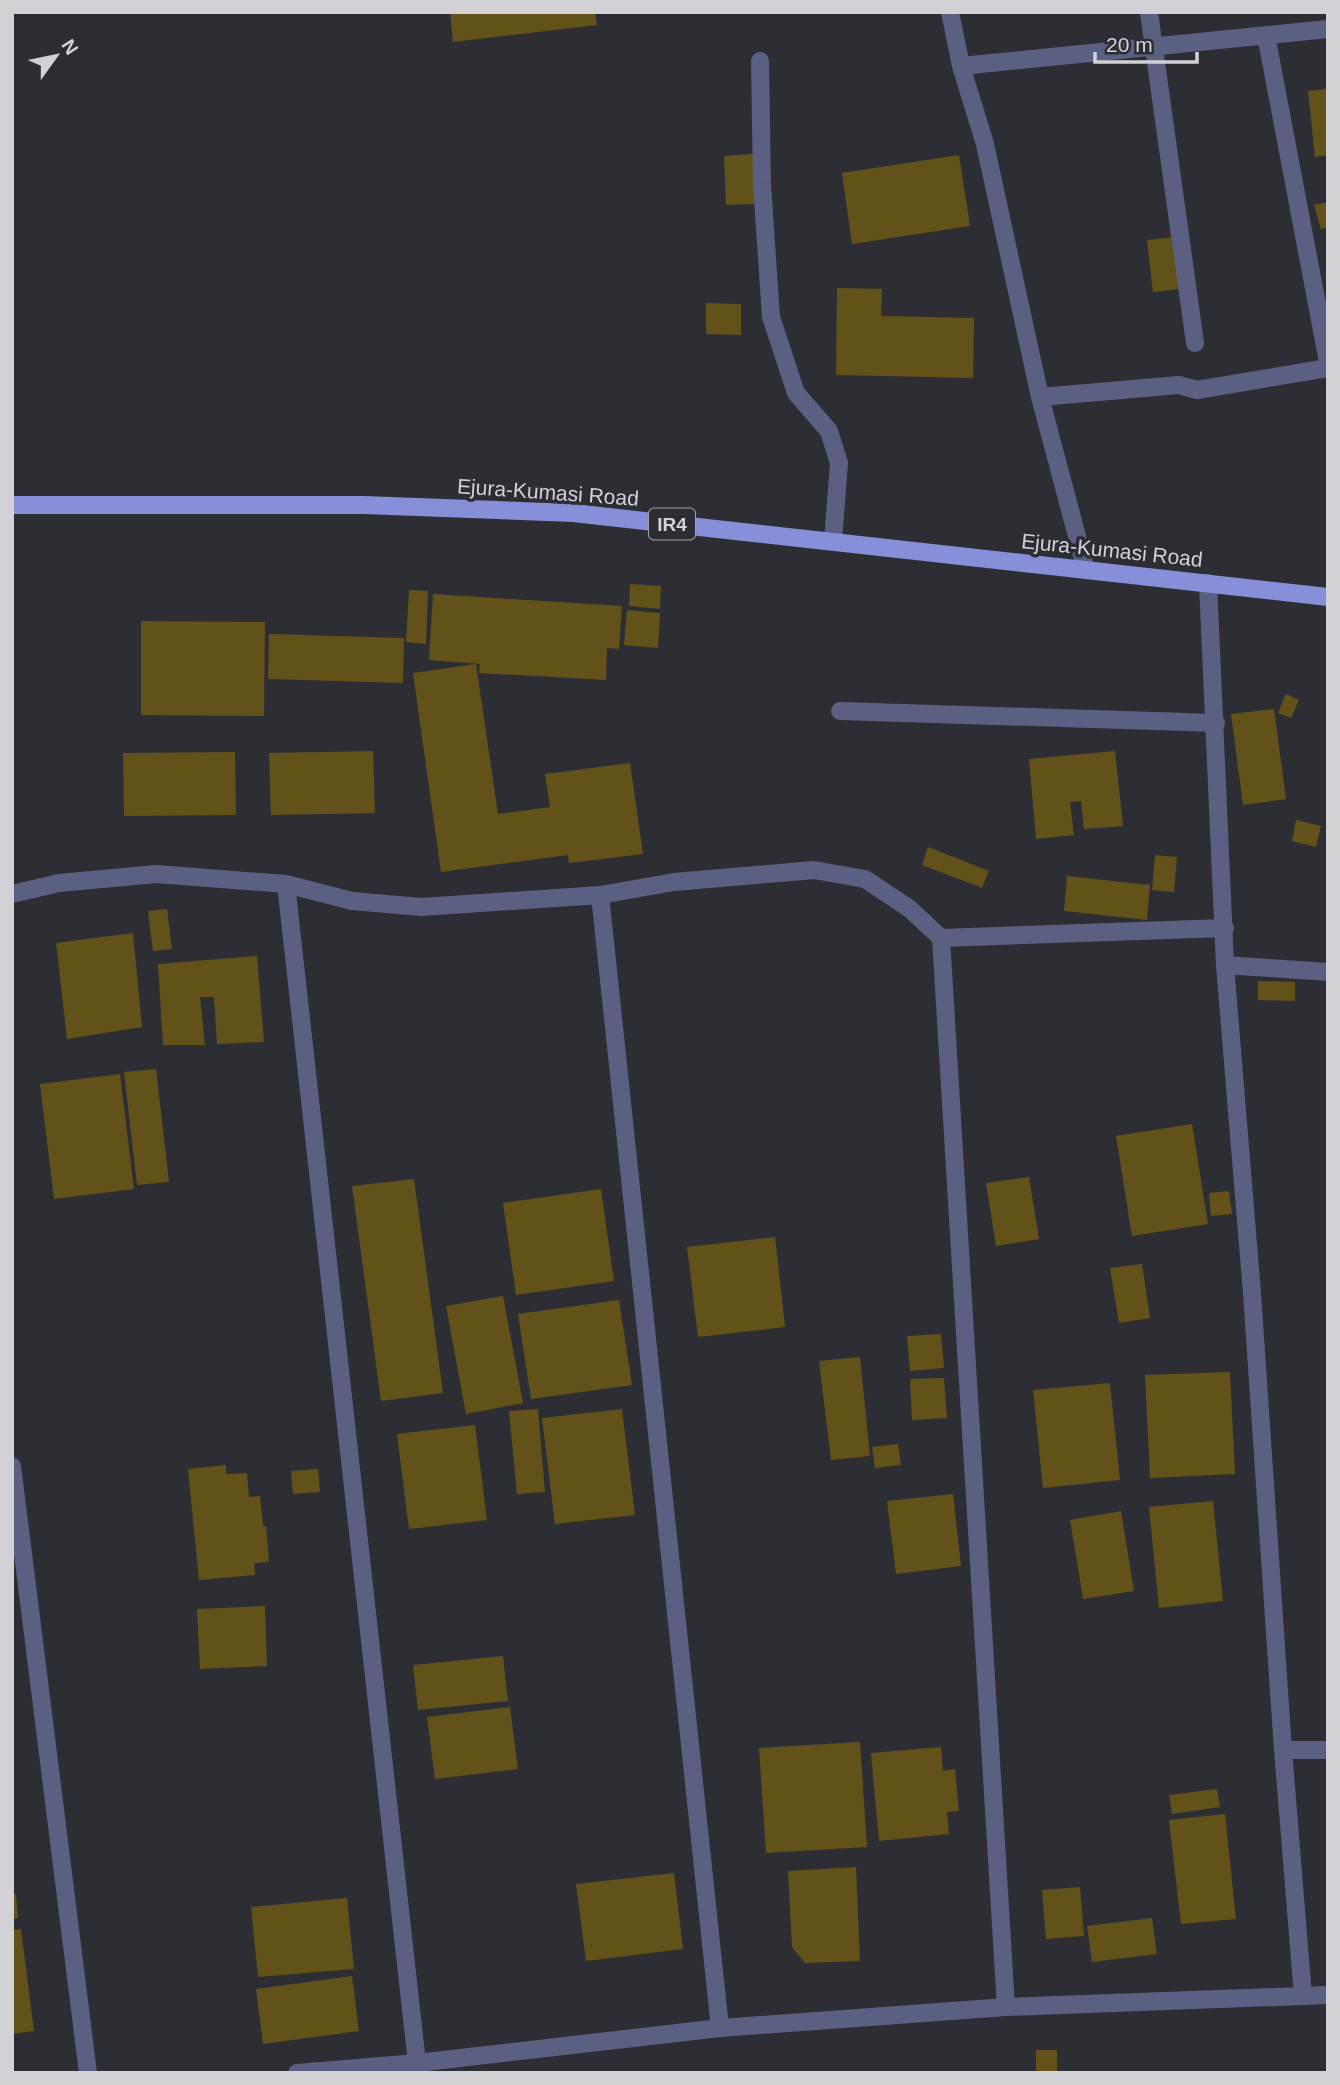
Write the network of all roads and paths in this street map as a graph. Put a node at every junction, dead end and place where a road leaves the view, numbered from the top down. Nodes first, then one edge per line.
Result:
1 (950, 12) edge
2 (1149, 12) edge
3 (1328, 29) edge
4 (1266, 35) junction
5 (1154, 47) junction
6 (760, 61) dead end
7 (961, 66) junction
8 (1195, 343) dead end
9 (1328, 362) edge
10 (1328, 368) edge
11 (1040, 397) junction
12 (12, 505) edge
13 (833, 541) junction
14 (1086, 570) junction
15 (1208, 583) junction
16 (1328, 597) edge
17 (840, 712) dead end
18 (1216, 723) junction
19 (286, 884) junction
20 (12, 894) edge
21 (600, 895) junction
22 (1224, 928) junction
23 (941, 938) junction
24 (1225, 965) junction
25 (1328, 972) edge
26 (12, 1466) edge
27 (1283, 1749) junction
28 (1328, 1751) edge
29 (1328, 1995) edge
30 (1303, 1996) junction
31 (1006, 2007) junction
32 (720, 2028) junction
33 (417, 2063) junction
34 (88, 2073) edge
35 (297, 2073) edge

1 - 7 street
2 - 5 street
3 - 4 street
4 - 5 street
4 - 9 street
5 - 7 street
5 - 8 street
6 - 13 street
7 - 11 street
10 - 11 street
11 - 14 street
12 - 13 main road, Ejura-Kumasi Road / IR4
13 - 14 main road, Ejura-Kumasi Road / IR4
14 - 15 main road, Ejura-Kumasi Road / IR4
15 - 16 main road, Ejura-Kumasi Road / IR4
15 - 18 street
17 - 18 street
18 - 22 street
19 - 20 street
19 - 21 street
19 - 33 street
21 - 23 street
21 - 32 street
22 - 23 street
22 - 24 street
23 - 31 street
24 - 25 street
24 - 27 street
26 - 34 street
27 - 28 street
27 - 30 street
29 - 30 street
30 - 31 street
31 - 32 street
32 - 33 street
33 - 35 street

